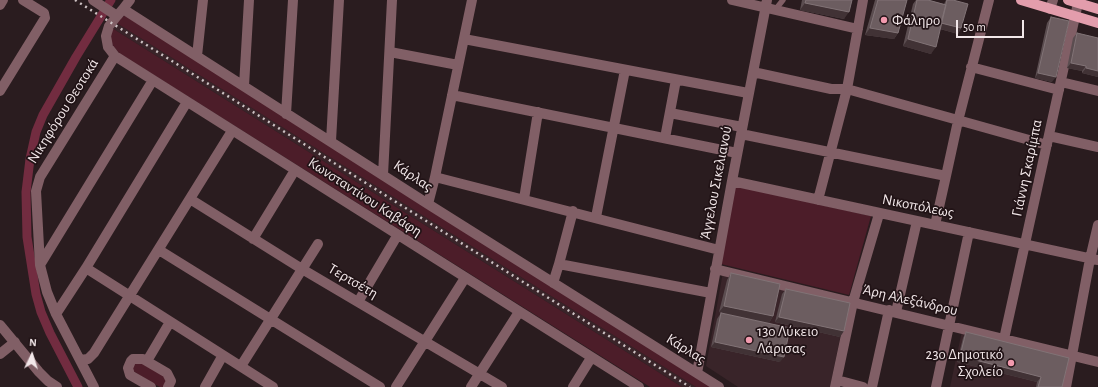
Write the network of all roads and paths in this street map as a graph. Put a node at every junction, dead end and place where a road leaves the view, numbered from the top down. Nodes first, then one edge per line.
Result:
1 (3, 0) edge
2 (23, 0) edge
3 (93, 0) edge
4 (130, 0) edge
5 (203, 0) edge
6 (249, 0) edge
7 (294, 0) edge
8 (339, 0) edge
9 (392, 0) edge
10 (470, 0) edge
11 (732, 0) edge
12 (783, 0) edge
13 (863, 0) edge
14 (989, 0) edge
15 (1021, 0) edge
16 (1068, 0) edge
17 (1078, 3) junction
18 (1052, 4) edge
19 (1095, 4) edge
20 (0, 5) edge
21 (769, 6) edge
22 (118, 13) junction
23 (1075, 16) junction
24 (1098, 23) edge
25 (858, 29) junction
26 (464, 39) junction
27 (390, 52) junction
28 (115, 56) junction
29 (197, 56) junction
30 (458, 65) junction
31 (971, 67) junction
32 (625, 70) junction
33 (753, 72) junction
34 (152, 80) junction
35 (676, 80) junction
36 (244, 86) junction
37 (1060, 86) junction
38 (847, 89) junction
39 (0, 91) edge
40 (1098, 91) edge
41 (748, 94) junction
42 (452, 95) junction
43 (187, 102) junction
44 (538, 112) junction
45 (670, 113) junction
46 (286, 114) junction
47 (958, 121) junction
48 (614, 128) junction
49 (741, 130) junction
50 (232, 131) junction
51 (665, 138) junction
52 (331, 141) junction
53 (1048, 141) junction
54 (1098, 146) edge
55 (830, 152) junction
56 (737, 153) junction
57 (295, 170) junction
58 (383, 174) junction
59 (946, 176) junction
60 (435, 177) junction
61 (732, 181) junction
62 (524, 198) junction
63 (190, 199) junction
64 (818, 200) junction
65 (428, 204) junction
66 (573, 211) junction
67 (879, 214) junction
68 (596, 217) junction
69 (917, 221) junction
70 (934, 224) junction
71 (1098, 224) edge
72 (969, 232) junction
73 (397, 236) junction
74 (253, 239) junction
75 (318, 244) dead end
76 (1025, 245) junction
77 (159, 250) junction
78 (719, 250) junction
79 (1094, 260) edge
80 (559, 264) junction
81 (40, 265) junction
82 (86, 268) junction
83 (302, 269) junction
84 (715, 269) junction
85 (465, 278) junction
86 (553, 282) junction
87 (711, 293) junction
88 (130, 296) junction
89 (358, 302) junction
90 (853, 302) junction
91 (893, 311) junction
92 (519, 312) junction
93 (56, 314) junction
94 (271, 319) junction
95 (170, 322) junction
96 (0, 325) edge
97 (948, 325) junction
98 (1004, 339) junction
99 (425, 341) junction
100 (15, 342) junction
101 (0, 354) edge
102 (1072, 355) junction
103 (223, 356) junction
104 (592, 358) junction
105 (80, 360) junction
106 (147, 361) junction
107 (1098, 362) edge
108 (241, 366) junction
109 (697, 373) junction
110 (480, 374) junction
111 (133, 383) edge
112 (836, 384) edge
113 (49, 385) edge
114 (94, 387) edge
115 (150, 387) edge
116 (168, 387) edge
117 (205, 387) edge
118 (273, 387) edge
119 (380, 387) edge
120 (396, 387) edge
121 (471, 387) edge
122 (502, 387) edge
123 (573, 387) edge
124 (639, 387) edge
125 (719, 387) edge
126 (863, 387) edge
127 (872, 387) edge
128 (936, 387) edge
129 (1066, 387) edge

1 - 20 street
2 - 39 street
3 - 22 street, Κάρλας
4 - 22 street
5 - 29 street
6 - 36 street
7 - 46 street
8 - 52 street
9 - 27 street
10 - 26 street
11 - 21 street
12 - 21 lane
13 - 25 street
14 - 31 street
15 - 18 main road
16 - 17 main road
17 - 19 main road
17 - 23 street, Γιάννη Σκαρίμπα
18 - 23 main road
21 - 25 street
21 - 33 street, Άγγελου Σικελιανού
22 - 28 street
22 - 29 street, Κάρλας
23 - 24 main road
23 - 37 street, Γιάννη Σκαρίμπα
25 - 38 street
26 - 30 street
26 - 32 street
27 - 30 street
27 - 58 street
28 - 34 street, Κωνσταντίνου Καβάφη
28 - 81 street, Νικηφόρου Θεοτοκά
29 - 36 street, Κάρλας
30 - 42 street
31 - 37 street
31 - 47 street
32 - 35 street
32 - 48 street
33 - 38 street
33 - 41 street, Άγγελου Σικελιανού
34 - 43 street, Κωνσταντίνου Καβάφη
34 - 81 street
35 - 41 street
35 - 45 street
36 - 46 street, Κάρλας
37 - 40 street
37 - 53 street, Γιάννη Σκαρίμπα
38 - 47 street
38 - 55 street
41 - 49 street, Άγγελου Σικελιανού
42 - 44 street
42 - 60 street
43 - 50 street, Κωνσταντίνου Καβάφη
43 - 82 street
44 - 48 street
44 - 62 street
45 - 49 street
45 - 51 street
46 - 52 street, Κάρλας
47 - 53 street
47 - 59 street
48 - 51 street
48 - 68 street
49 - 55 street
49 - 56 street, Άγγελου Σικελιανού
50 - 57 street, Κωνσταντίνου Καβάφη
50 - 63 street
51 - 56 street
52 - 58 street, Κάρλας
53 - 54 street
53 - 76 street, Γιάννη Σκαρίμπα
55 - 59 street
55 - 64 street
56 - 61 street, Άγγελου Σικελιανού
57 - 73 street, Κωνσταντίνου Καβάφη
57 - 74 street
58 - 65 street, Κάρλας
59 - 70 street
60 - 62 street
60 - 65 street
61 - 64 street, Νικοπόλεως
61 - 78 street, Άγγελου Σικελιανού
62 - 66 street
63 - 74 street, Τερτσέτη
63 - 77 street
64 - 67 street, Νικοπόλεως
65 - 86 street, Κάρλας
66 - 68 street
66 - 80 street
67 - 69 street, Νικοπόλεως
67 - 90 street
68 - 78 street
69 - 70 street, Νικοπόλεως
69 - 91 street
70 - 72 street, Νικοπόλεως
71 - 79 street
72 - 76 street, Νικοπόλεως
72 - 97 street
73 - 85 street, Κωνσταντίνου Καβάφη
73 - 89 street
74 - 83 street, Τερτσέτη
75 - 83 street
76 - 79 street, Νικοπόλεως
76 - 98 street, Γιάννη Σκαρίμπα
77 - 88 street
77 - 94 street
78 - 84 street, Άγγελου Σικελιανού
79 - 102 street
80 - 86 street
80 - 87 street
81 - 93 street, Νικηφόρου Θεοτοκά
82 - 88 street
82 - 93 street
83 - 89 street, Τερτσέτη
83 - 94 street
84 - 87 street, Άγγελου Σικελιανού
84 - 90 street, Άρη Αλεξάνδρου
85 - 92 street, Κωνσταντίνου Καβάφη
85 - 99 street
86 - 109 street, Κάρλας
87 - 109 street, Άγγελου Σικελιανού
88 - 95 street
88 - 105 street
89 - 99 street, Τερτσέτη
90 - 91 street, Άρη Αλεξάνδρου
90 - 112 street
91 - 97 street, Άρη Αλεξάνδρου
91 - 127 street
92 - 104 street, Κωνσταντίνου Καβάφη
92 - 110 street
93 - 105 street, Νικηφόρου Θεοτοκά
94 - 108 street
94 - 119 street
95 - 103 street
95 - 106 street
96 - 100 street
97 - 98 street, Άρη Αλεξάνδρου
97 - 128 street
98 - 102 street, Άρη Αλεξάνδρου
99 - 110 street, Τερτσέτη
99 - 120 street
100 - 101 street
100 - 113 street
102 - 107 street, Άρη Αλεξάνδρου
102 - 129 street
103 - 108 street
103 - 117 street
104 - 123 street
104 - 124 street, Κωνσταντίνου Καβάφη
105 - 114 street, Νικηφόρου Θεοτοκά
106 - 111 street
106 - 116 street
108 - 118 street
109 - 125 street, Κάρλας
110 - 121 street
110 - 122 street, Τερτσέτη
111 - 115 street
112 - 126 street

